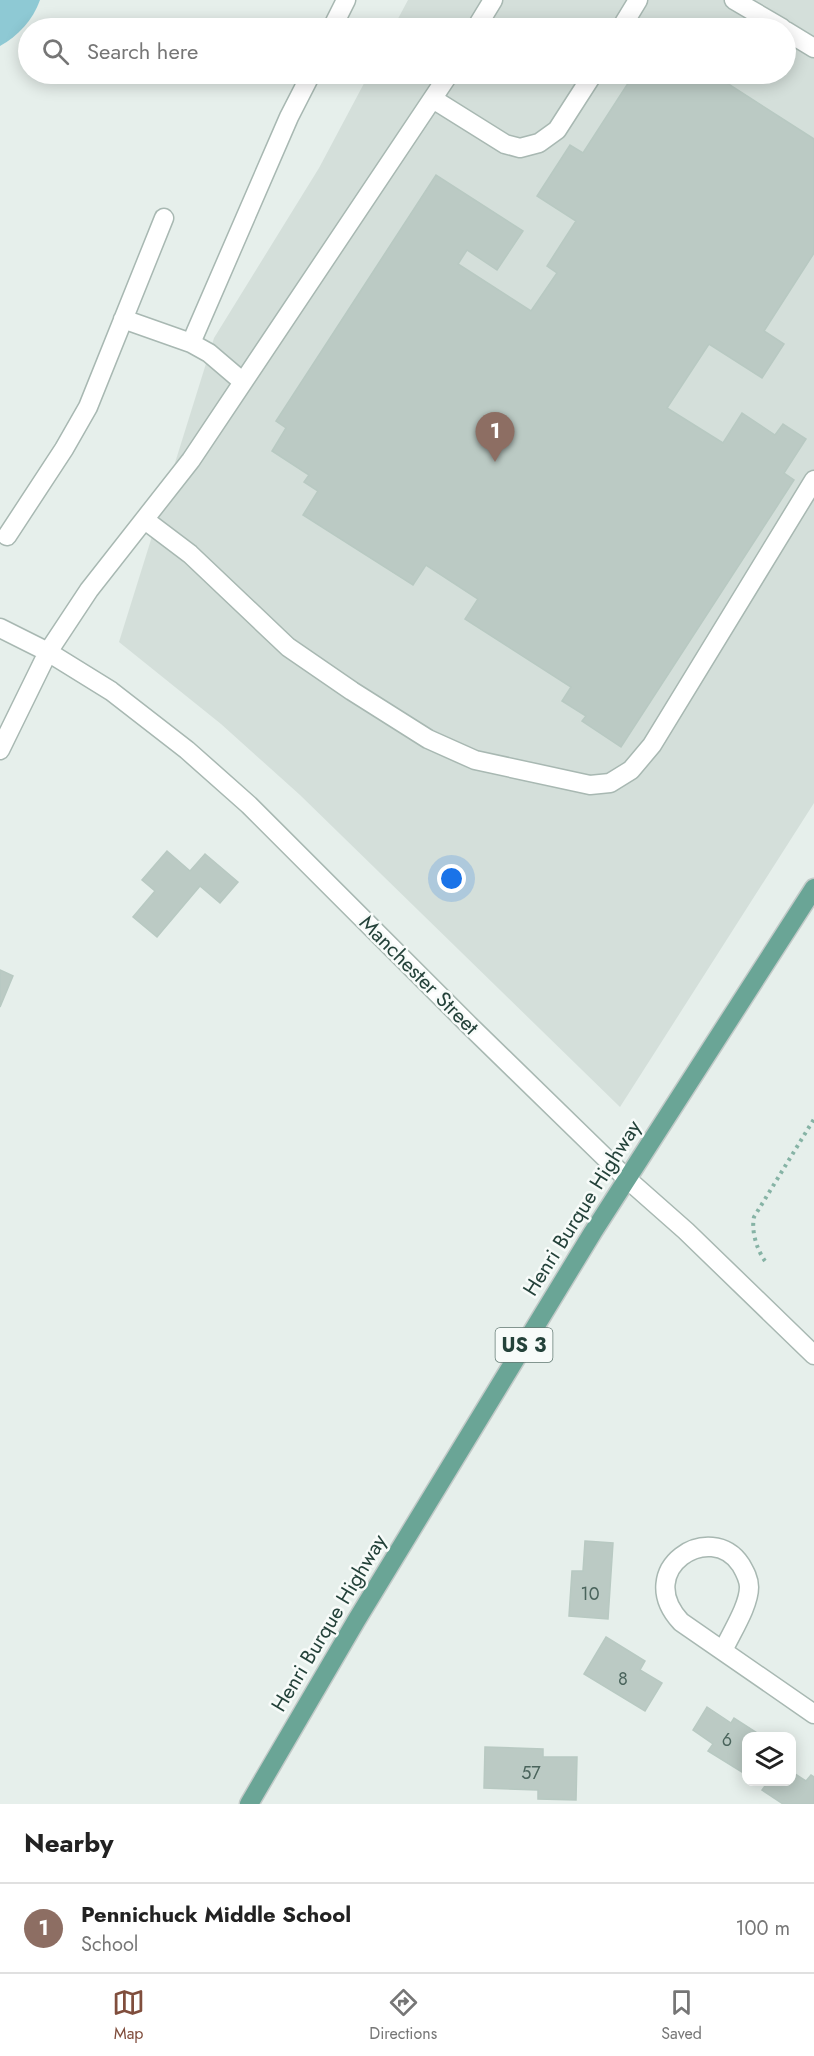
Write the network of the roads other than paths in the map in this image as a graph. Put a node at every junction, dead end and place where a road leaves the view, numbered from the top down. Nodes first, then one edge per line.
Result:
1 (346, 0) edge
2 (493, 0) edge
3 (638, 0) edge
4 (734, 0) edge
5 (337, 18) edge
6 (482, 18) edge
7 (627, 18) edge
8 (764, 18) edge
9 (796, 37) edge
10 (814, 48) edge
11 (306, 84) edge
12 (443, 84) edge
13 (587, 84) edge
14 (433, 99) junction
15 (164, 219) dead end
16 (123, 319) junction
17 (191, 343) junction
18 (243, 382) junction
19 (814, 480) edge
20 (145, 520) junction
21 (7, 536) dead end
22 (0, 628) edge
23 (48, 652) junction
24 (0, 750) edge
25 (814, 888) edge
26 (626, 1178) junction
27 (814, 1355) edge
28 (723, 1651) junction
29 (814, 1714) edge
30 (249, 1804) edge

1 - 5 street
2 - 6 street
3 - 7 street
4 - 8 street
9 - 10 street
11 - 17 street
12 - 14 street
13 - 14 street
14 - 18 street
15 - 16 street
16 - 17 street
16 - 21 street
17 - 18 street
18 - 20 street
19 - 20 street
20 - 23 street
22 - 23 street, Manchester Street
23 - 24 street
23 - 26 street, Manchester Street
25 - 26 main road, Henri Burque Highway / US 3
26 - 27 street, Manchester Street
26 - 30 main road, Henri Burque Highway / US 3
28 - 28 street
28 - 29 street

